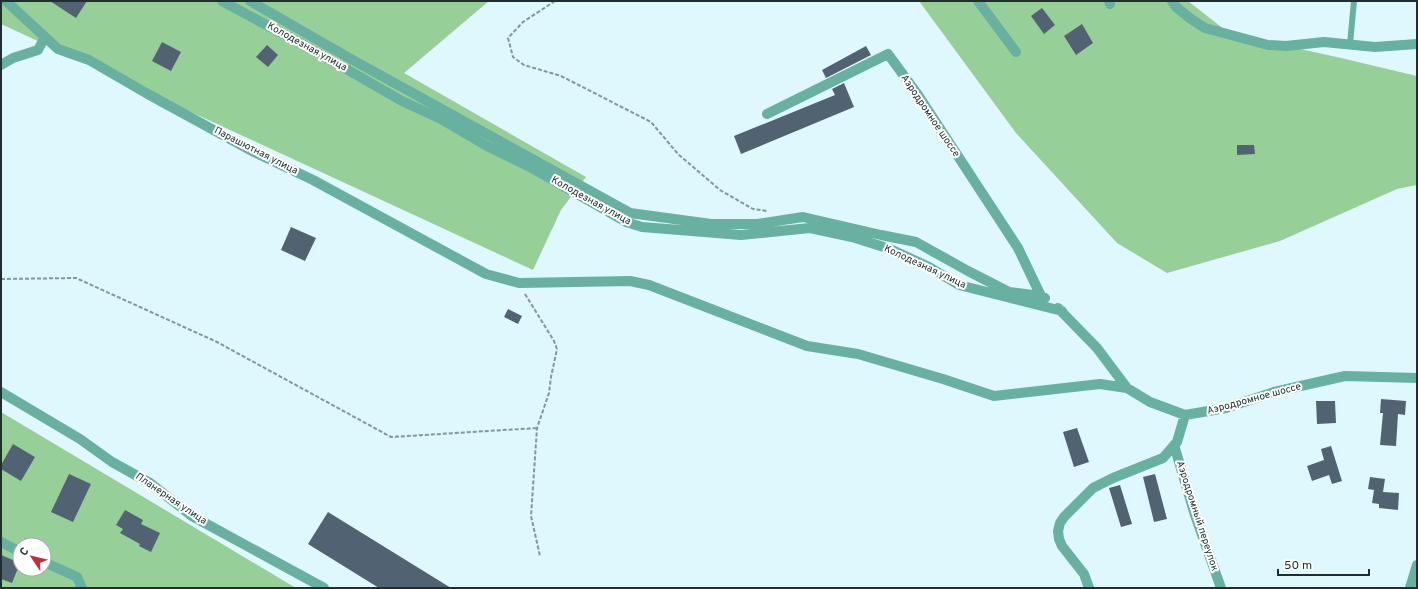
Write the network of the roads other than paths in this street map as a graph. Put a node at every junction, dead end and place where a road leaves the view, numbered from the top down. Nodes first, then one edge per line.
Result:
1 (6, 1) edge
2 (222, 1) edge
3 (250, 1) edge
4 (978, 1) edge
5 (1172, 1) edge
6 (1354, 1) edge
7 (45, 37) junction
8 (1350, 44) junction
9 (1417, 44) edge
10 (1016, 52) dead end
11 (1, 65) edge
12 (767, 114) dead end
13 (803, 217) joint
14 (1041, 296) junction
15 (1062, 311) junction
16 (1417, 378) edge
17 (1127, 388) junction
18 (1, 392) edge
19 (1185, 416) junction
20 (1174, 445) junction
21 (1, 542) edge
22 (12, 548) edge
23 (1417, 565) edge
24 (52, 566) edge
25 (82, 588) edge
26 (324, 588) edge
27 (1089, 588) edge
28 (1221, 588) edge
29 (1410, 588) edge

1 - 7 street, Парашютная улица
2 - 15 street, Колодезная улица
3 - 13 street, Колодезная улица
4 - 10 street
5 - 8 street
6 - 8 lane
7 - 11 street
7 - 17 street, Парашютная улица
8 - 9 street
12 - 14 street, Аэродромное шоссе
13 - 14 street, Аэродромное шоссе
14 - 15 street, Аэродромное шоссе
15 - 17 street, Аэродромное шоссе
16 - 19 street, Аэродромное шоссе
17 - 19 street, Аэродромное шоссе
18 - 26 street, Планерная улица
19 - 20 street
20 - 27 street
20 - 28 street, Аэродромный переулок
21 - 22 street
23 - 29 street
24 - 25 street

